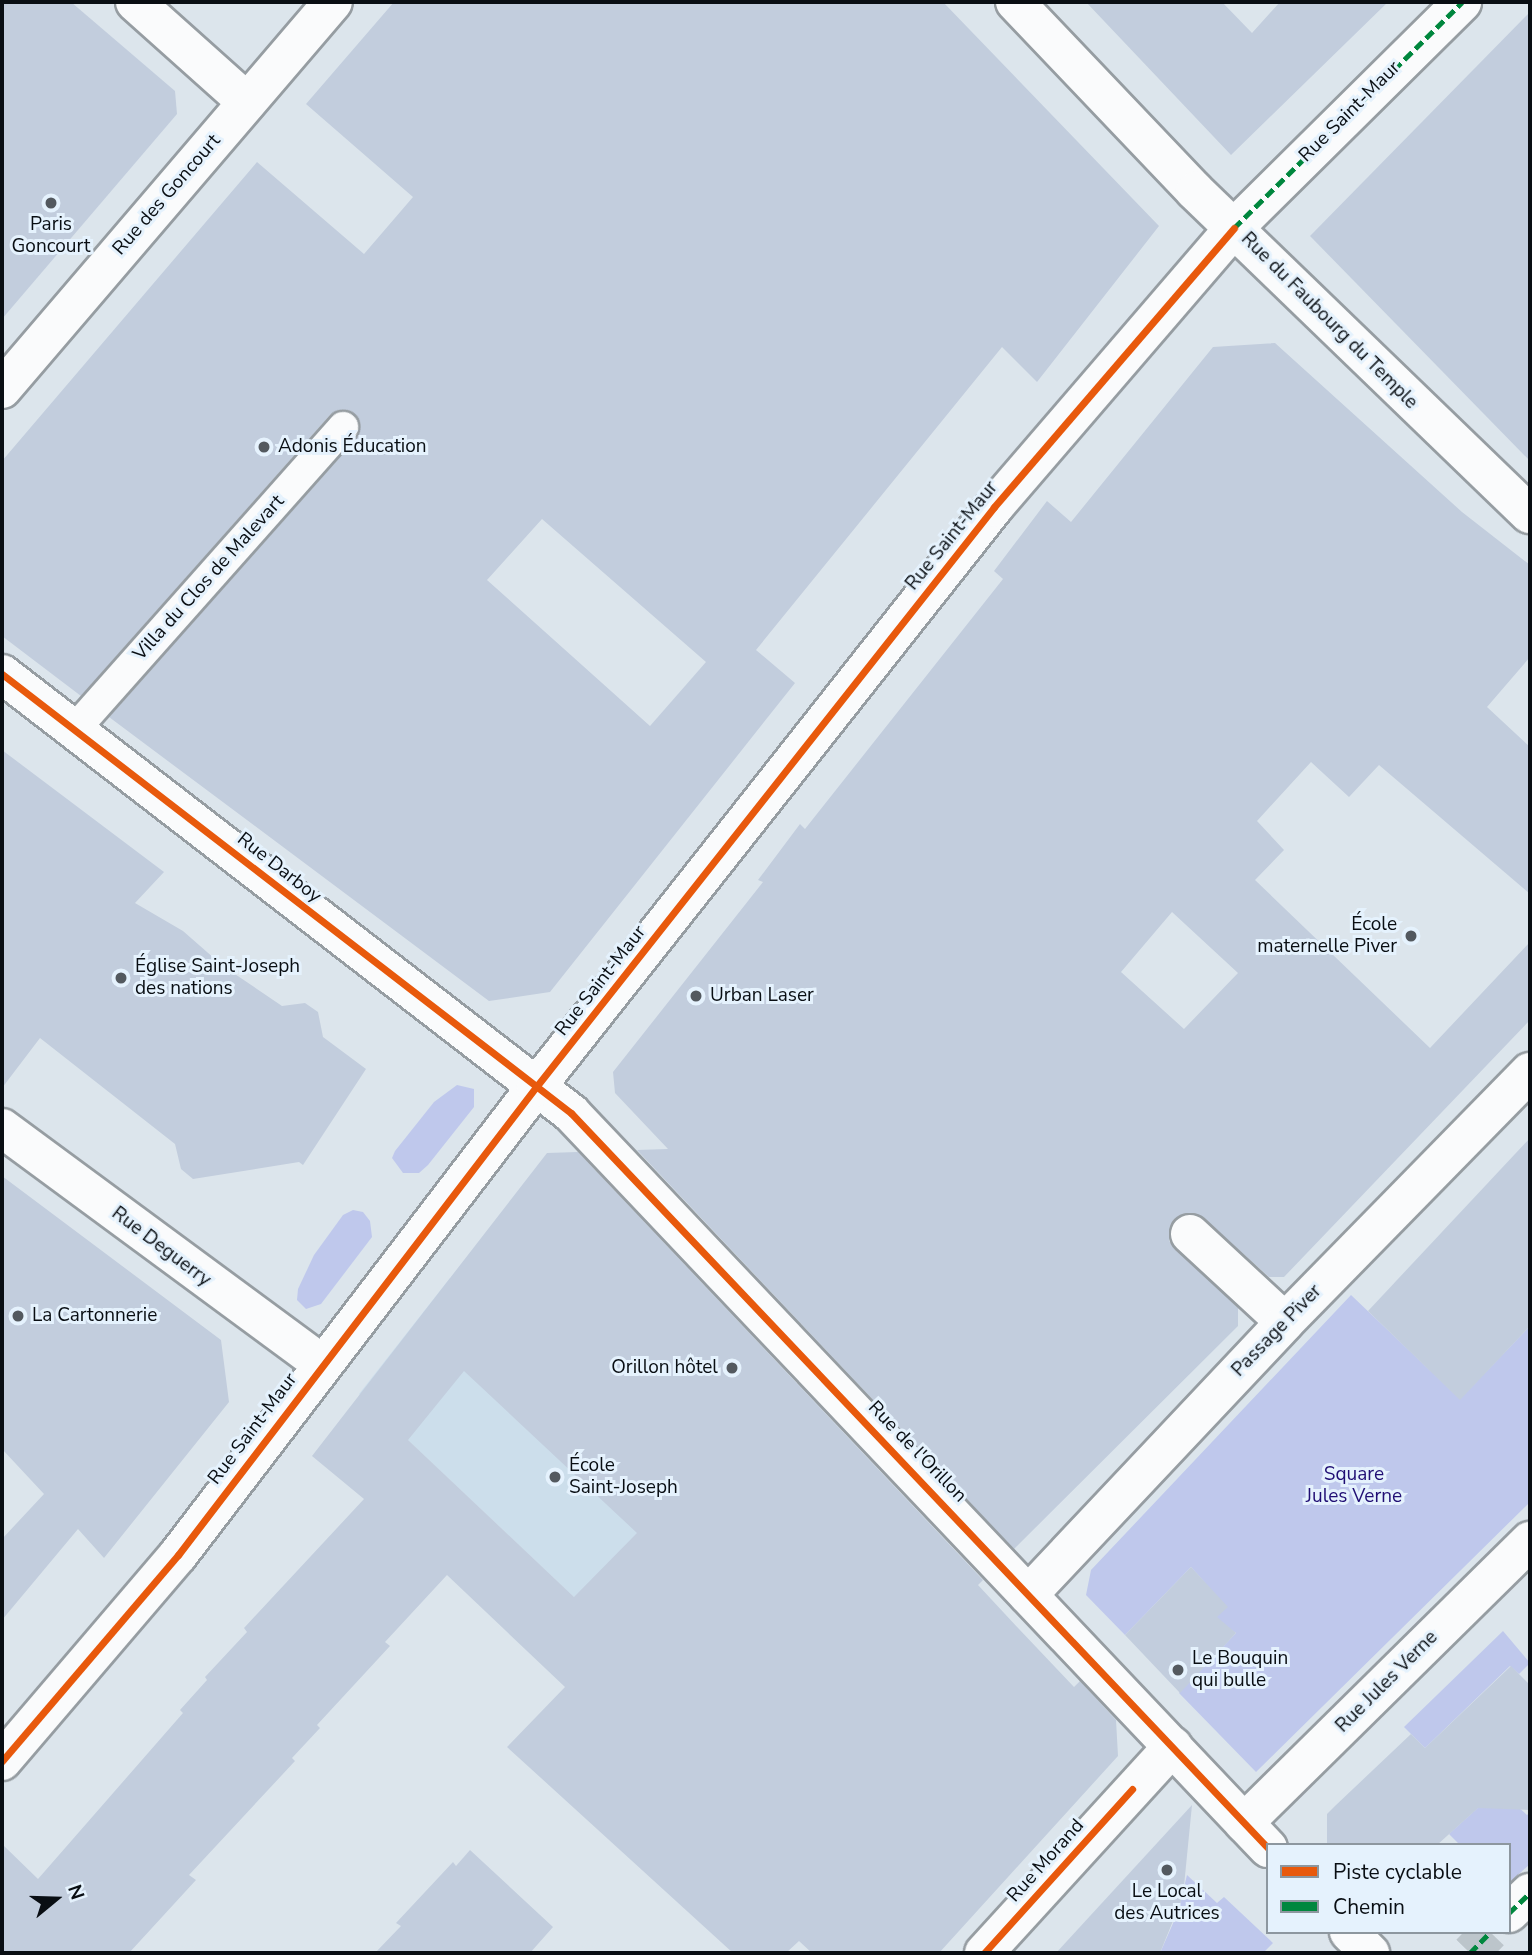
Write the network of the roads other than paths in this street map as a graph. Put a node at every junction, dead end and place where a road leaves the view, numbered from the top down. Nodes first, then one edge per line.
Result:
1 (135, 2) edge
2 (333, 2) edge
3 (1015, 2) edge
4 (1462, 2) edge
5 (247, 102) junction
6 (1234, 228) junction
7 (2, 389) edge
8 (343, 427) dead end
9 (1525, 499) edge
10 (2, 674) edge
11 (75, 730) junction
12 (1530, 1072) edge
13 (536, 1087) junction
14 (2, 1128) edge
15 (1190, 1234) dead end
16 (1285, 1322) junction
17 (322, 1364) junction
18 (1530, 1541) edge
19 (1028, 1595) junction
20 (1173, 1746) junction
21 (2, 1761) edge
22 (1256, 1835) edge
23 (1530, 1893) edge
24 (1511, 1911) edge
25 (1351, 1934) edge
26 (984, 1953) edge
27 (1370, 1953) edge

1 - 5 street
2 - 5 street, Rue des Goncourt
3 - 6 street, Rue du Faubourg du Temple
4 - 6 street, Rue Saint-Maur
5 - 7 street, Rue des Goncourt
6 - 9 street, Rue du Faubourg du Temple
6 - 13 street, Rue Saint-Maur
8 - 11 lane, Villa du Clos de Malevart
10 - 11 street, Rue Darboy
11 - 13 street, Rue Darboy
12 - 16 street, Passage Piver
13 - 17 street, Rue Saint-Maur
13 - 19 street, Rue de l'Orillon
14 - 17 street, Rue Deguerry
15 - 16 street
16 - 19 street, Passage Piver
17 - 21 street, Rue Saint-Maur
18 - 22 street, Rue Jules Verne
19 - 20 street, Rue de l'Orillon
20 - 22 street, Rue de l'Orillon
20 - 26 street, Rue Morand
23 - 24 street
25 - 27 street

